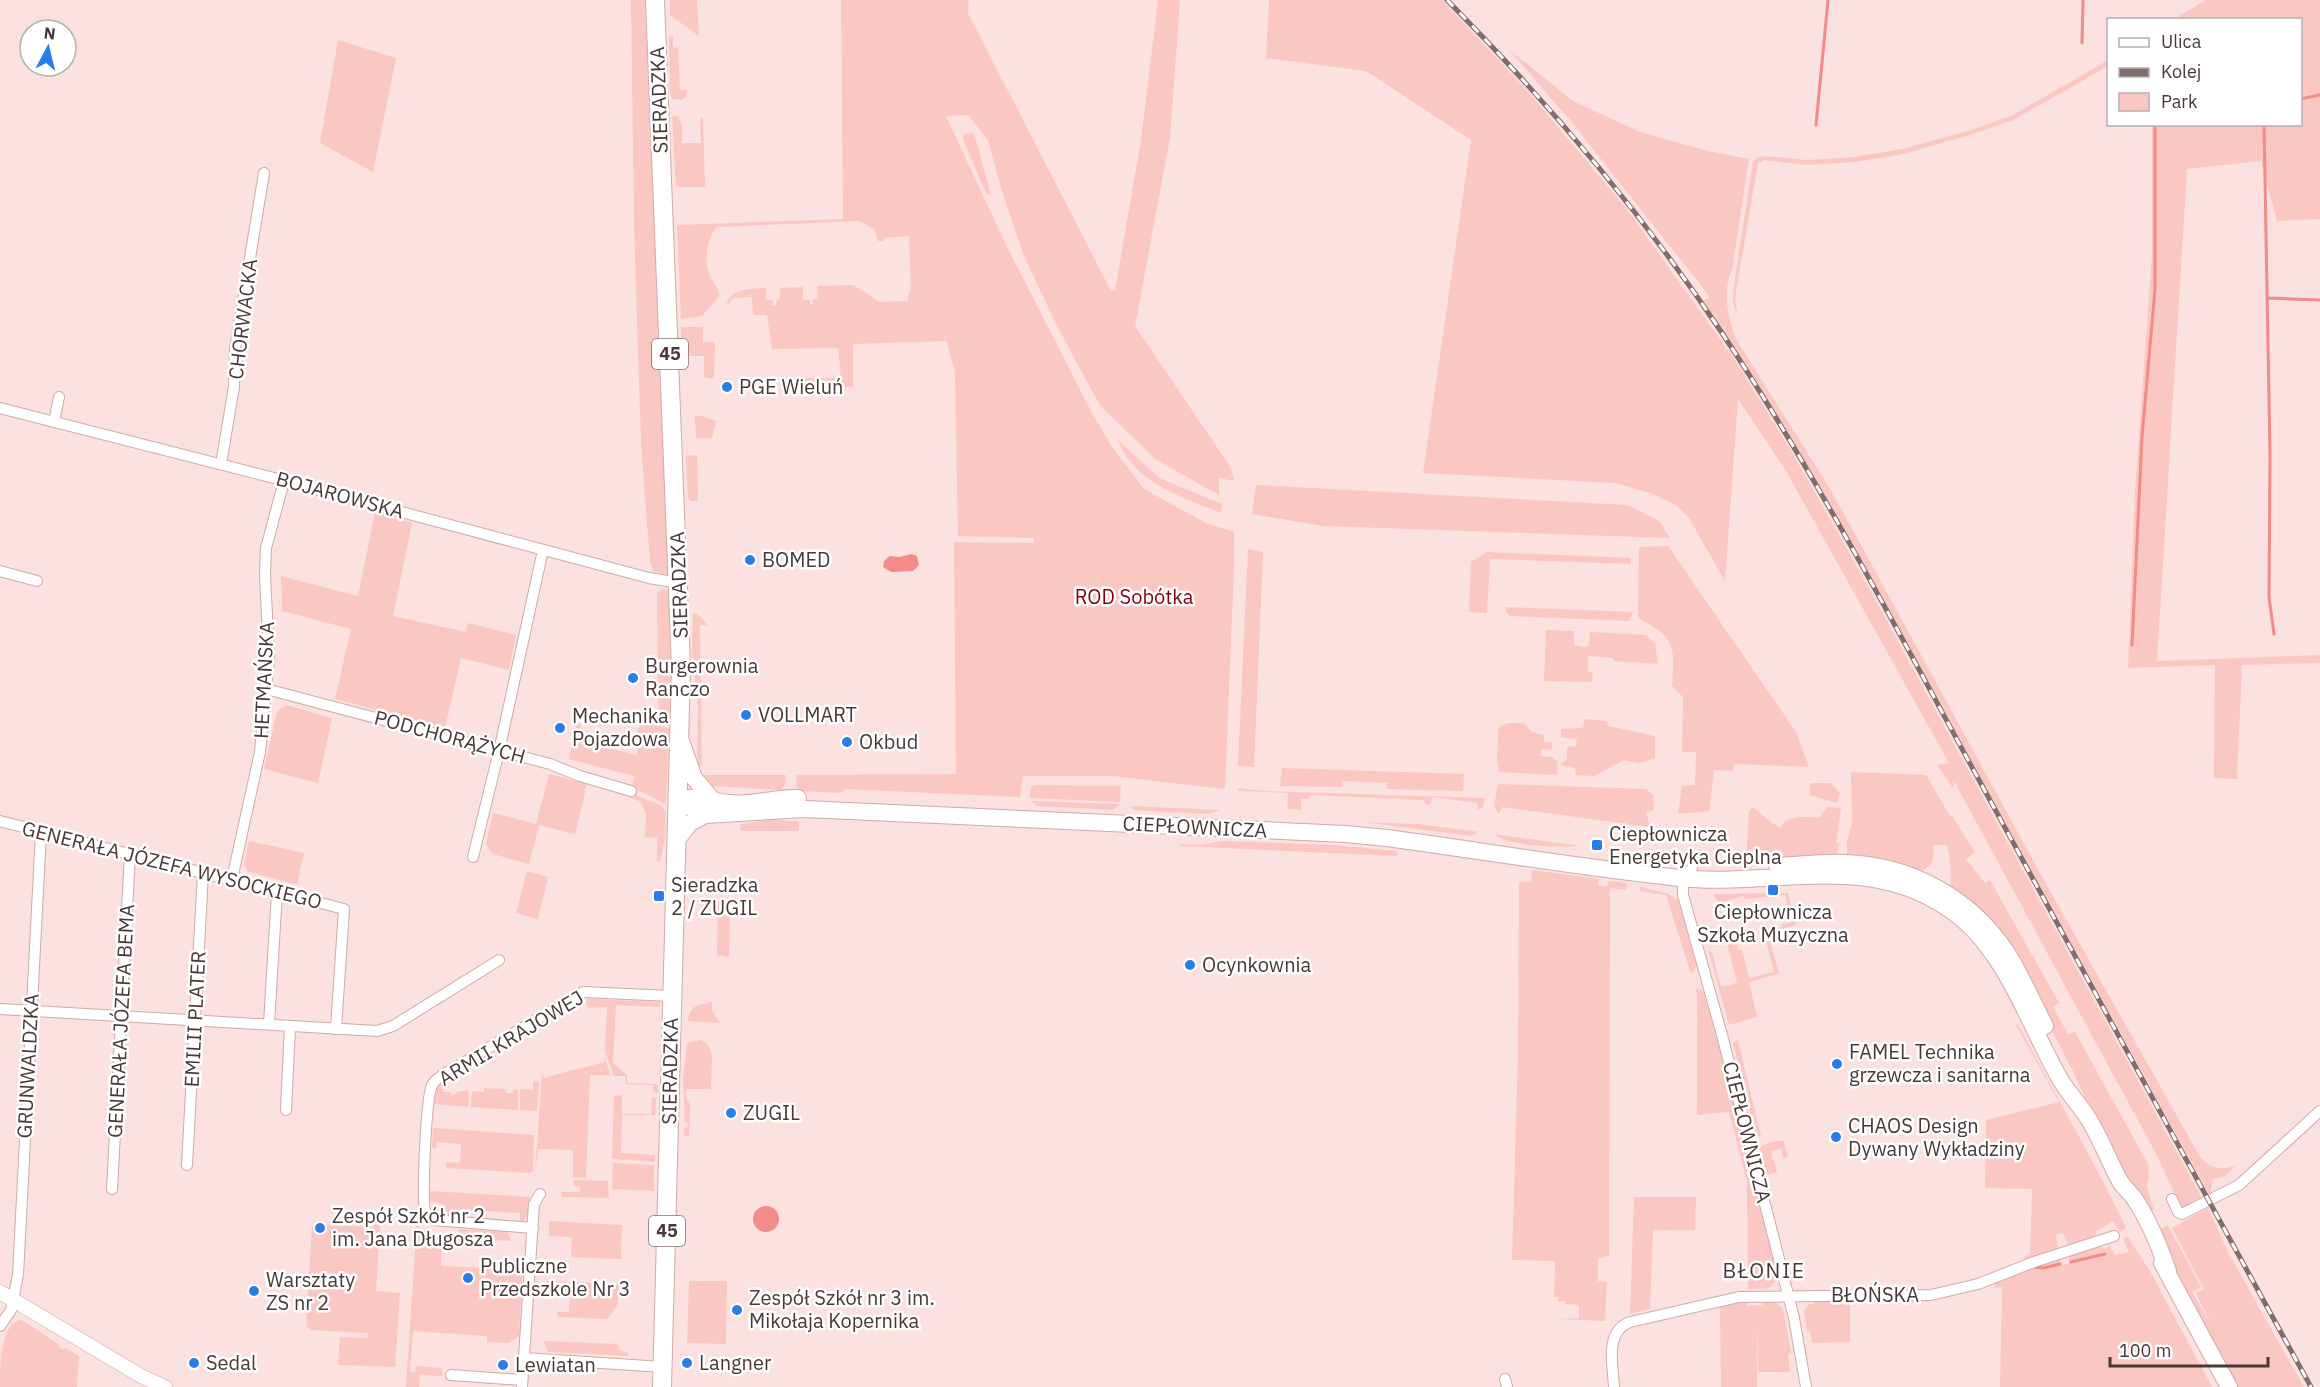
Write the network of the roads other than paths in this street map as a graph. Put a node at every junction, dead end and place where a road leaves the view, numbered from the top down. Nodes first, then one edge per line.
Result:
1 (655, 0) edge
2 (264, 173) dead end
3 (59, 397) dead end
4 (0, 408) edge
5 (54, 422) junction
6 (220, 464) junction
7 (284, 481) junction
8 (543, 550) junction
9 (0, 571) edge
10 (37, 581) dead end
11 (679, 583) junction
12 (266, 689) junction
13 (680, 736) junction
14 (499, 751) junction
15 (631, 791) dead end
16 (711, 798) junction
17 (678, 801) junction
18 (705, 815) junction
19 (0, 821) edge
20 (41, 832) junction
21 (676, 842) junction
22 (130, 854) junction
23 (473, 857) dead end
24 (204, 873) junction
25 (1688, 873) junction
26 (232, 879) junction
27 (277, 892) junction
28 (499, 960) dead end
29 (672, 996) junction
30 (0, 1008) edge
31 (31, 1010) junction
32 (121, 1016) junction
33 (195, 1021) junction
34 (269, 1024) junction
35 (290, 1026) junction
36 (336, 1029) junction
37 (286, 1110) dead end
38 (2320, 1111) edge
39 (187, 1165) dead end
40 (112, 1189) dead end
41 (540, 1194) dead end
42 (2172, 1199) dead end
43 (533, 1228) junction
44 (2114, 1236) dead end
45 (0, 1292) edge
46 (1788, 1296) junction
47 (14, 1300) junction
48 (0, 1326) edge
49 (524, 1358) junction
50 (663, 1367) junction
51 (452, 1375) dead end
52 (141, 1376) junction
53 (522, 1383) edge
54 (151, 1387) edge
55 (165, 1387) edge
56 (662, 1387) edge
57 (1614, 1387) edge
58 (1806, 1387) edge
59 (2229, 1387) edge

1 - 11 main road, SIERADZKA / 45
2 - 6 street, CHORWACKA
3 - 5 street
4 - 5 street, BOJAROWSKA
5 - 6 street, BOJAROWSKA
6 - 7 street, BOJAROWSKA
7 - 8 street, BOJAROWSKA
7 - 12 street, HETMAŃSKA
8 - 11 street, BOJAROWSKA
8 - 14 street
9 - 10 street
11 - 13 main road, SIERADZKA / 45
12 - 14 street, PODCHORĄŻYCH
12 - 26 street, HETMAŃSKA
13 - 16 main road
13 - 17 main road, SIERADZKA / 45
14 - 15 street, PODCHORĄŻYCH
14 - 23 street
16 - 17 main road, CIEPŁOWNICZA
16 - 25 main road, CIEPŁOWNICZA
17 - 18 main road
17 - 21 main road, SIERADZKA / 45
18 - 21 main road
18 - 25 main road, CIEPŁOWNICZA
19 - 20 street, GENERAŁA JÓZEFA WYSOCKIEGO
20 - 22 street, GENERAŁA JÓZEFA WYSOCKIEGO
20 - 31 street, GRUNWALDZKA
21 - 29 main road, SIERADZKA / 45
22 - 24 street, GENERAŁA JÓZEFA WYSOCKIEGO
22 - 32 street, GENERAŁA JÓZEFA BEMA
24 - 26 street, GENERAŁA JÓZEFA WYSOCKIEGO
24 - 33 street, EMILII PLATER
25 - 46 street, CIEPŁOWNICZA
25 - 59 main road, CIEPŁOWNICZA
26 - 27 street, GENERAŁA JÓZEFA WYSOCKIEGO
27 - 34 street
27 - 36 street, GENERAŁA JÓZEFA WYSOCKIEGO
28 - 36 street
29 - 43 street, ARMII KRAJOWEJ
29 - 50 main road, SIERADZKA / 45
30 - 31 street
31 - 32 street
31 - 47 street, GRUNWALDZKA
32 - 33 street
32 - 40 street, GENERAŁA JÓZEFA BEMA
33 - 34 street
33 - 39 street, EMILII PLATER
34 - 35 street
35 - 36 street
35 - 37 street
38 - 42 street
41 - 43 street
43 - 49 street
44 - 46 street, BŁOŃSKA
45 - 47 street
46 - 57 street, BŁOŃSKA
46 - 58 street, CIEPŁOWNICZA
47 - 48 street
47 - 52 street
49 - 50 street
49 - 53 street
50 - 56 main road, SIERADZKA / 45
51 - 53 street
52 - 54 street
52 - 55 street

